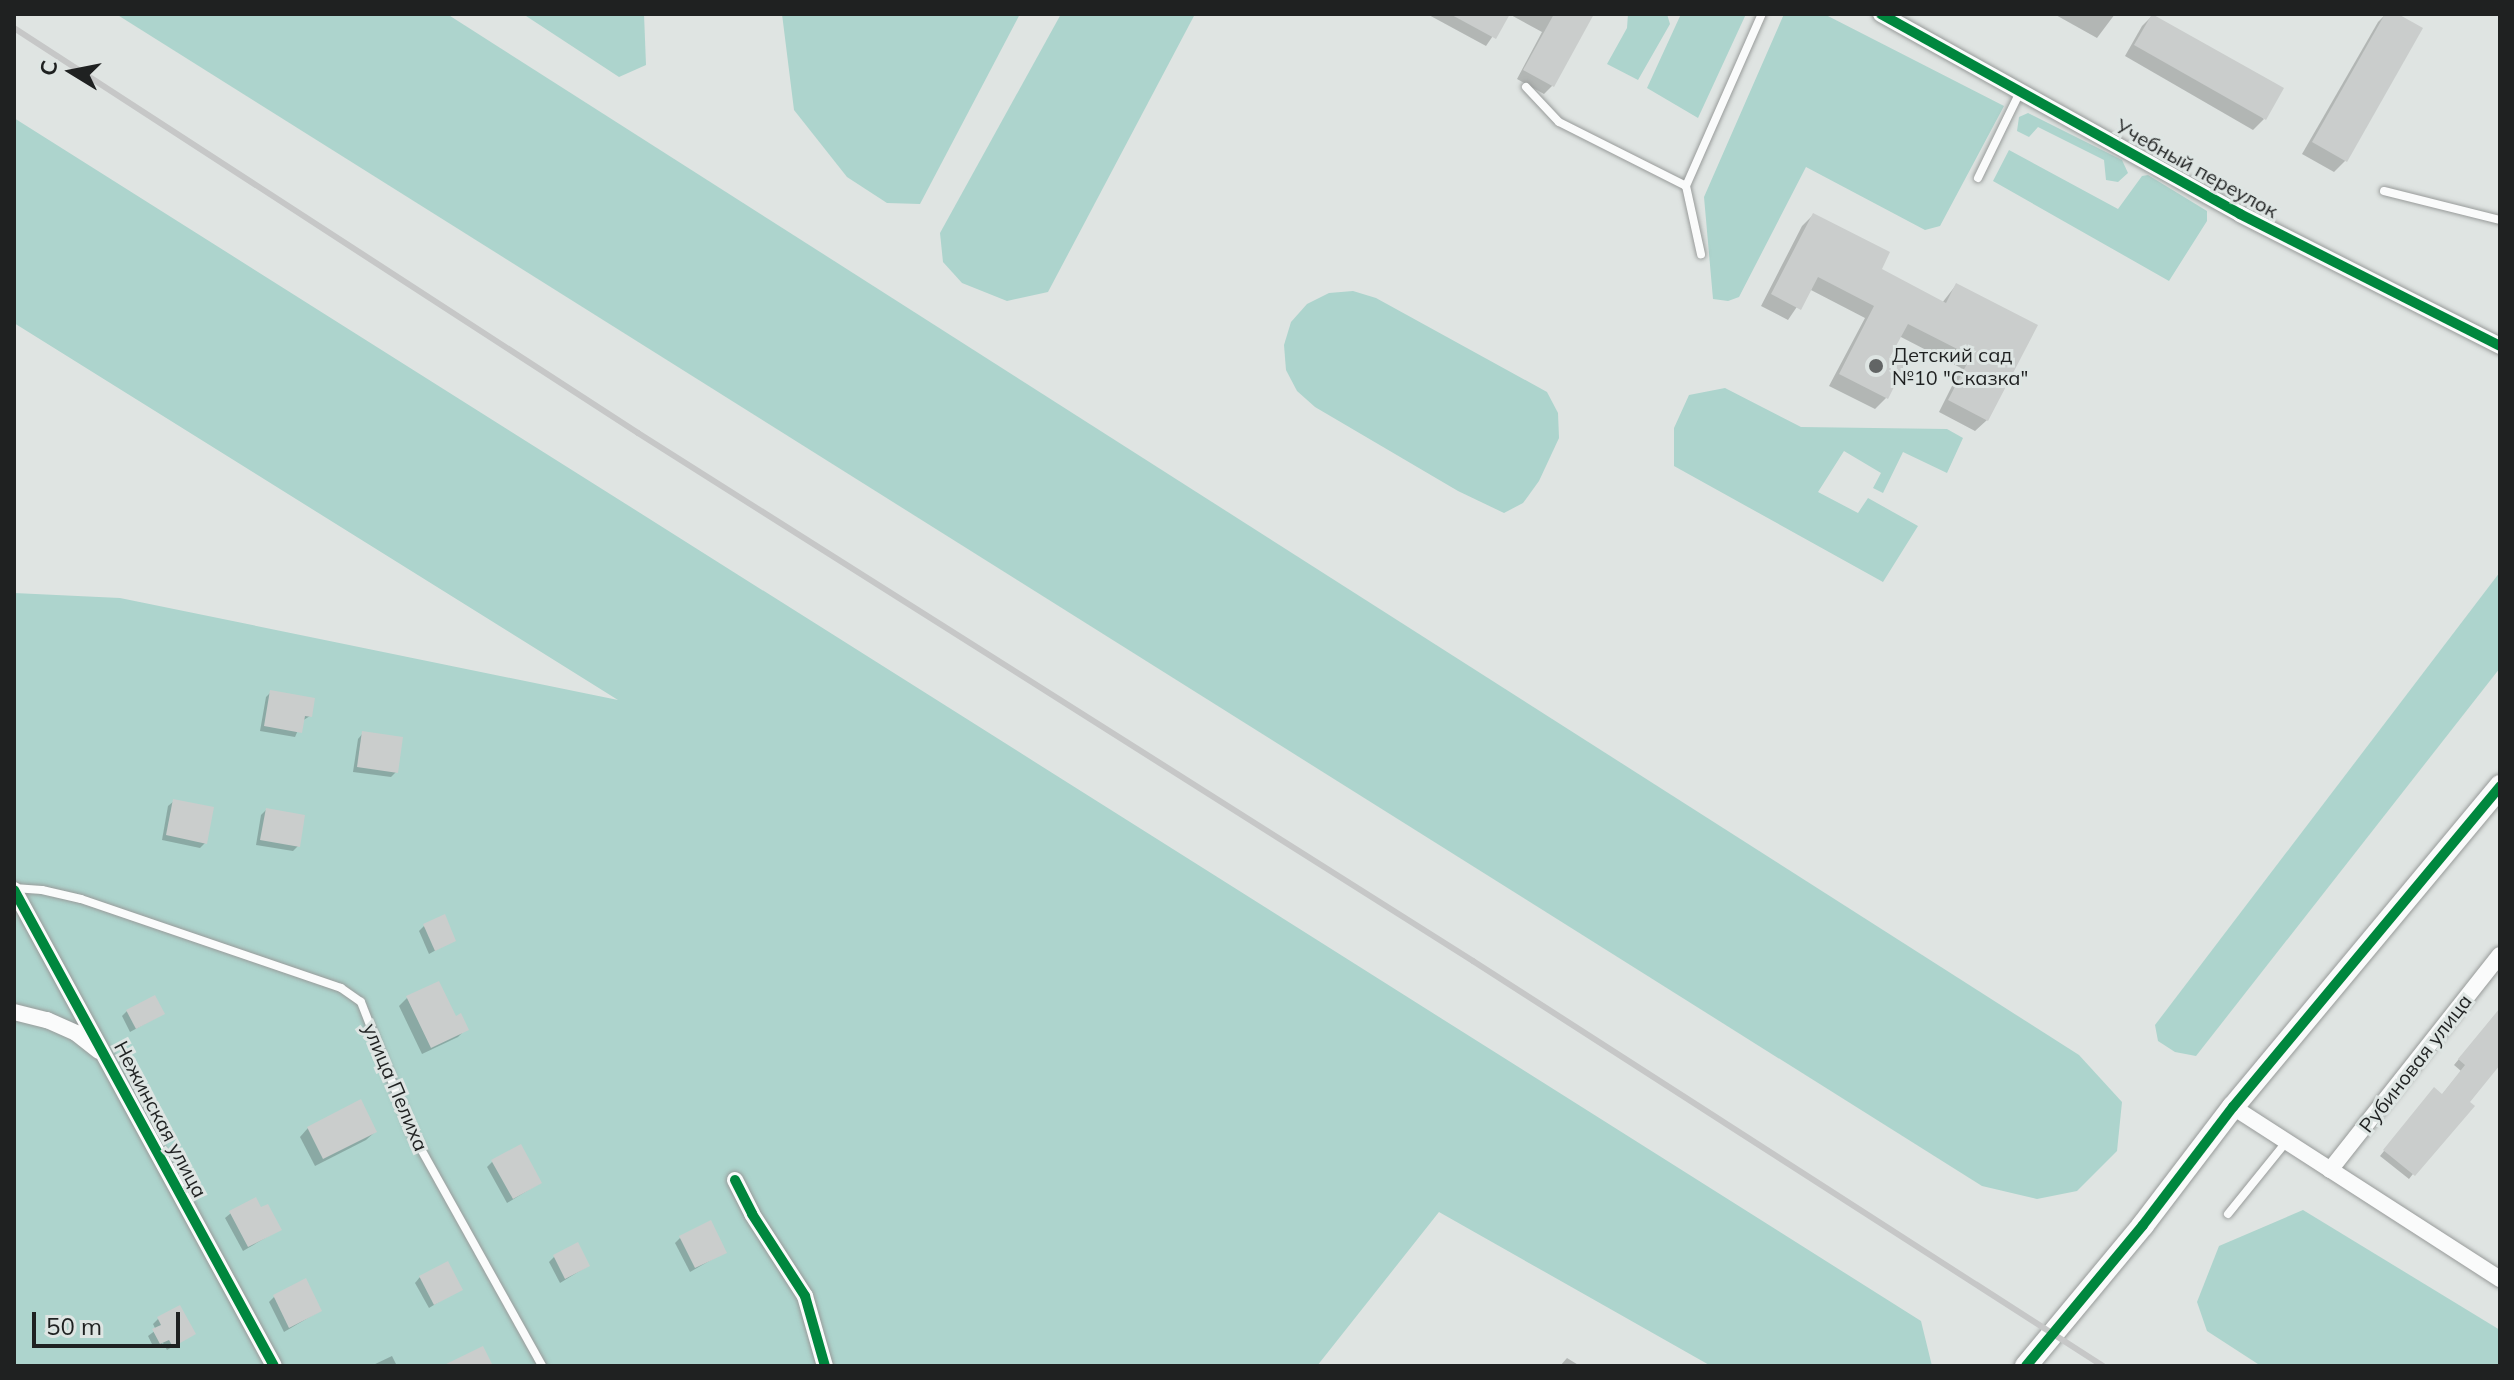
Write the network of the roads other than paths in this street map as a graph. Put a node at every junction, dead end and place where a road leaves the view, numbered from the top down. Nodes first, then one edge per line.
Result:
1 (1762, 14) edge
2 (1881, 14) edge
3 (1526, 87) dead end
4 (2020, 91) junction
5 (1978, 178) dead end
6 (1686, 186) junction
7 (2384, 191) dead end
8 (2500, 220) edge
9 (1701, 254) dead end
10 (2500, 346) edge
11 (2500, 786) edge
12 (14, 889) edge
13 (2500, 955) edge
14 (14, 1012) edge
15 (107, 1057) junction
16 (2233, 1107) junction
17 (2286, 1142) junction
18 (2330, 1170) junction
19 (735, 1180) dead end
20 (2228, 1214) dead end
21 (2500, 1279) edge
22 (274, 1366) edge
23 (542, 1366) edge
24 (825, 1366) edge
25 (2026, 1366) edge

1 - 6 lane
2 - 4 street, Учебный переулок
3 - 6 lane
4 - 5 lane
4 - 10 street, Учебный переулок
6 - 9 lane
7 - 8 lane
11 - 16 street
12 - 15 street, Нежинская улица
12 - 23 lane, улица Пелиха
13 - 18 street, Рубиновая улица
14 - 15 street
15 - 22 street, Нежинская улица
16 - 17 street
16 - 25 street
17 - 18 street
17 - 20 lane
18 - 21 street
19 - 24 street

